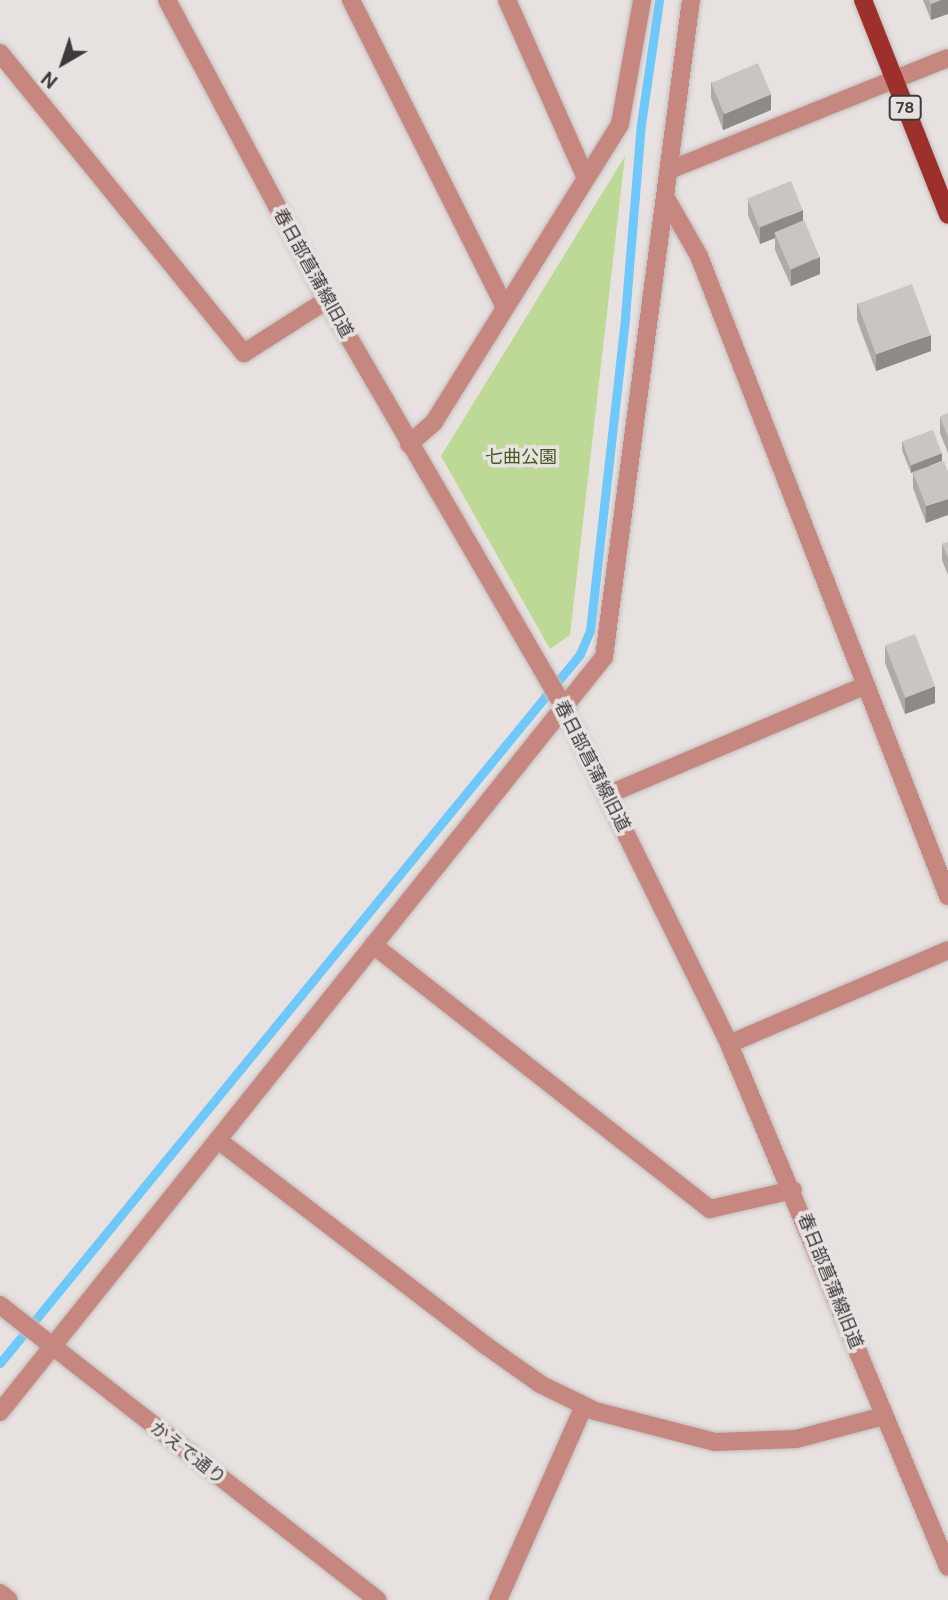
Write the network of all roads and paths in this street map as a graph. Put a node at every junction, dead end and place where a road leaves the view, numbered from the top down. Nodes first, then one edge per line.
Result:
1 (167, 0) edge
2 (351, 0) edge
3 (507, 0) edge
4 (642, 0) edge
5 (691, 0) edge
6 (863, 0) edge
7 (0, 53) edge
8 (948, 58) edge
9 (894, 80) junction
10 (672, 169) junction
11 (586, 178) junction
12 (667, 200) junction
13 (948, 215) edge
14 (327, 300) junction
15 (505, 308) junction
16 (409, 444) junction
17 (866, 685) junction
18 (563, 706) junction
19 (607, 796) junction
20 (948, 895) edge
21 (373, 944) junction
22 (948, 950) edge
23 (729, 1044) junction
24 (218, 1140) junction
25 (793, 1189) junction
26 (0, 1305) edge
27 (52, 1346) junction
28 (584, 1406) junction
29 (0, 1412) edge
30 (884, 1416) junction
31 (948, 1567) edge
32 (0, 1593) edge
33 (9, 1600) edge
34 (378, 1600) edge
35 (498, 1600) edge

1 - 14 street, 春日部菖蒲線旧道
2 - 15 street
3 - 11 street
4 - 11 street
5 - 10 street
6 - 9 main road, 78
7 - 14 street
8 - 9 street
9 - 10 street
9 - 13 main road, 78
10 - 12 street
11 - 15 street
12 - 17 street
12 - 18 street
14 - 16 street, 春日部菖蒲線旧道
15 - 16 street
16 - 18 street, 春日部菖蒲線旧道
17 - 19 street
17 - 20 street
18 - 19 street, 春日部菖蒲線旧道
18 - 21 street
19 - 23 street, 春日部菖蒲線旧道
21 - 24 street
21 - 25 street
22 - 23 street
23 - 25 street, 春日部菖蒲線旧道
24 - 27 street
24 - 28 street
25 - 30 street, 春日部菖蒲線旧道
26 - 27 street, かえで通り
27 - 29 street
27 - 34 street, かえで通り
28 - 30 street
28 - 35 street
30 - 31 street, 春日部菖蒲線旧道
32 - 33 street

